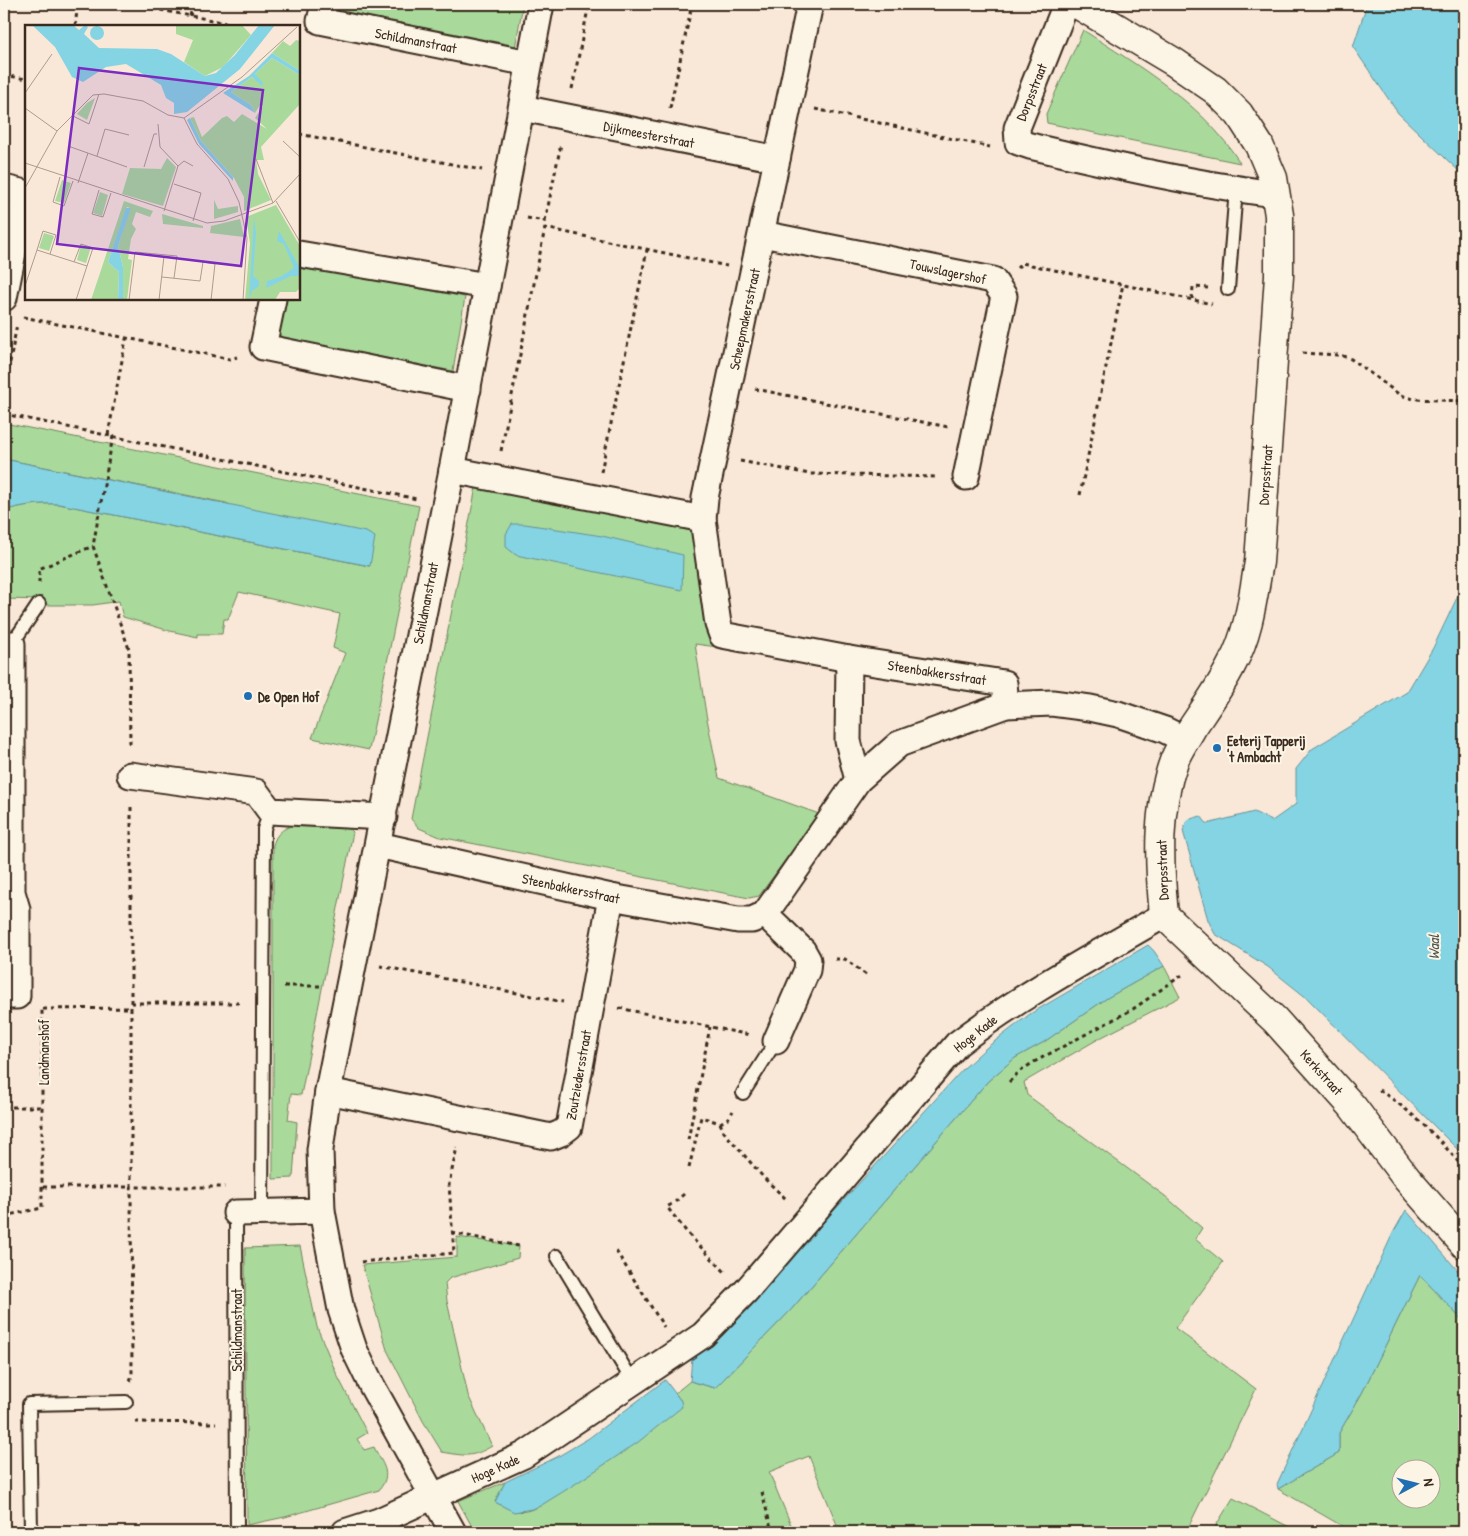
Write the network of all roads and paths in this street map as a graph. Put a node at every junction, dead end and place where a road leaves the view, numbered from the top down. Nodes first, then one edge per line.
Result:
1 (78, 4) edge
2 (129, 4) edge
3 (193, 4) edge
4 (324, 4) edge
5 (541, 4) edge
6 (692, 4) edge
7 (810, 4) edge
8 (1066, 4) edge
9 (1077, 4) edge
10 (190, 16) junction
11 (74, 25) edge
12 (238, 25) edge
13 (529, 62) junction
14 (4, 75) edge
15 (25, 79) edge
16 (790, 104) junction
17 (522, 108) junction
18 (300, 134) edge
19 (664, 137) junction
20 (1018, 142) junction
21 (777, 159) junction
22 (508, 175) junction
23 (4, 188) edge
24 (1236, 189) junction
25 (1276, 194) junction
26 (501, 213) junction
27 (545, 228) junction
28 (762, 234) junction
29 (647, 250) junction
30 (300, 254) edge
31 (754, 272) junction
32 (1123, 284) junction
33 (487, 286) junction
34 (998, 287) junction
35 (1228, 289) dead end
36 (4, 298) edge
37 (273, 300) edge
38 (1220, 306) dead end
39 (126, 339) junction
40 (263, 347) junction
41 (1274, 352) junction
42 (730, 384) junction
43 (468, 389) junction
44 (4, 394) edge
45 (1464, 401) edge
46 (4, 414) edge
47 (976, 433) junction
48 (108, 435) junction
49 (113, 436) junction
50 (714, 456) junction
51 (452, 470) junction
52 (966, 477) joint
53 (495, 478) junction
54 (1080, 495) dead end
55 (596, 498) junction
56 (444, 504) junction
57 (704, 509) junction
58 (96, 520) dead end
59 (93, 546) dead end
60 (38, 604) joint
61 (722, 635) joint
62 (8, 644) edge
63 (849, 659) junction
64 (1006, 705) junction
65 (1185, 740) junction
66 (130, 775) dead end
67 (858, 780) junction
68 (270, 811) junction
69 (384, 817) junction
70 (378, 845) junction
71 (8, 892) edge
72 (612, 897) junction
73 (765, 914) junction
74 (1164, 915) junction
75 (1208, 957) junction
76 (808, 960) junction
77 (355, 961) junction
78 (869, 977) dead end
79 (263, 986) junction
80 (350, 986) junction
81 (10, 996) edge
82 (262, 1002) junction
83 (131, 1003) dead end
84 (591, 1005) junction
85 (43, 1009) junction
86 (710, 1027) junction
87 (776, 1041) junction
88 (1009, 1082) dead end
89 (328, 1091) junction
90 (743, 1093) joint
91 (4, 1107) edge
92 (43, 1107) junction
93 (463, 1119) junction
94 (720, 1123) junction
95 (688, 1140) dead end
96 (689, 1168) dead end
97 (43, 1187) junction
98 (131, 1187) junction
99 (262, 1187) junction
100 (684, 1194) dead end
101 (322, 1210) junction
102 (236, 1212) joint
103 (262, 1212) junction
104 (4, 1216) edge
105 (807, 1220) junction
106 (452, 1233) junction
107 (1464, 1244) edge
108 (519, 1246) dead end
109 (616, 1251) dead end
110 (556, 1256) dead end
111 (332, 1265) junction
112 (746, 1291) junction
113 (679, 1351) junction
114 (633, 1382) junction
115 (126, 1402) junction
116 (237, 1423) junction
117 (762, 1492) dead end
118 (434, 1496) junction
119 (31, 1532) edge
120 (237, 1532) edge
121 (345, 1532) edge
122 (453, 1532) edge
123 (772, 1532) edge

1 - 11 path
2 - 10 path
3 - 10 path
4 - 13 street, Schildmanstraat
5 - 13 street, Schildmanstraat
6 - 19 path
7 - 16 street, Scheepmakersstraat
8 - 20 street, Dorpsstraat
9 - 25 street, Dorpsstraat
10 - 12 path
13 - 17 street, Schildmanstraat
14 - 15 path
16 - 20 path
16 - 21 street, Scheepmakersstraat
17 - 19 street, Dijkmeesterstraat
17 - 22 street, Schildmanstraat
18 - 22 path
19 - 21 street, Dijkmeesterstraat
20 - 24 street
21 - 28 street, Scheepmakersstraat
22 - 26 street, Schildmanstraat
23 - 36 street
24 - 25 street
24 - 35 lane
25 - 41 street, Dorpsstraat
26 - 27 path
26 - 33 street, Schildmanstraat
27 - 29 path
27 - 53 path
28 - 31 street, Scheepmakersstraat
28 - 34 street, Touwslagershof
29 - 31 path
29 - 55 path
30 - 33 street
31 - 42 street, Scheepmakersstraat
32 - 34 path
32 - 38 path
32 - 54 path
33 - 43 street, Schildmanstraat
34 - 47 street, Touwslagershof
37 - 40 street
39 - 40 path
39 - 44 path
39 - 48 path
40 - 43 street
41 - 45 path
41 - 65 street, Dorpsstraat
42 - 47 path
42 - 50 street, Scheepmakersstraat
43 - 51 street, Schildmanstraat
46 - 48 path
47 - 52 street, Touwslagershof
48 - 49 path
49 - 56 path
49 - 58 path
50 - 52 path
50 - 57 street, Scheepmakersstraat
51 - 53 street
51 - 56 street, Schildmanstraat
53 - 55 street
55 - 57 street
56 - 69 street, Schildmanstraat
57 - 61 street, Scheepmakersstraat
59 - 60 path
60 - 62 lane
61 - 63 street, Steenbakkersstraat
62 - 71 street
63 - 64 street, Steenbakkersstraat
63 - 67 street
64 - 65 street
64 - 67 street
65 - 74 street, Dorpsstraat
66 - 68 street
67 - 73 street
68 - 69 street
68 - 79 lane
69 - 70 street, Schildmanstraat
70 - 72 street, Steenbakkersstraat
70 - 77 street, Schildmanstraat
71 - 81 street
72 - 73 street, Steenbakkersstraat
72 - 84 street, Zoutziedersstraat
73 - 76 street
74 - 75 street, Kerkstraat
74 - 105 street, Hoge Kade
75 - 88 path
75 - 107 street, Kerkstraat
76 - 78 path
76 - 87 street
77 - 80 street, Schildmanstraat
77 - 84 path
79 - 80 path
79 - 82 lane
80 - 89 street, Schildmanstraat
81 - 85 path, Landmanshof
82 - 83 path
82 - 99 lane
84 - 86 path
84 - 93 street, Zoutziedersstraat
85 - 92 path, Landmanshof
85 - 98 path
86 - 87 path
86 - 95 path
87 - 90 lane
89 - 93 street, Zoutziedersstraat
89 - 101 street, Schildmanstraat
90 - 94 path
91 - 92 path
92 - 97 path, Landmanshof
93 - 106 path
94 - 96 path
94 - 105 path
97 - 98 path
97 - 104 path, Landmanshof
98 - 99 path
98 - 115 path
99 - 103 lane
100 - 112 path
101 - 103 street, Schildmanstraat
101 - 111 street, Schildmanstraat
102 - 103 street, Schildmanstraat
102 - 116 lane, Schildmanstraat
105 - 112 street, Hoge Kade
106 - 108 path
106 - 111 path
109 - 113 path
110 - 114 lane
111 - 118 street, Schildmanstraat
112 - 113 street, Hoge Kade
113 - 114 street, Hoge Kade
114 - 118 street, Hoge Kade
115 - 116 path
115 - 119 lane
116 - 120 lane, Schildmanstraat
117 - 123 path
118 - 121 street, Hoge Kade
118 - 122 street, Schildmanstraat

